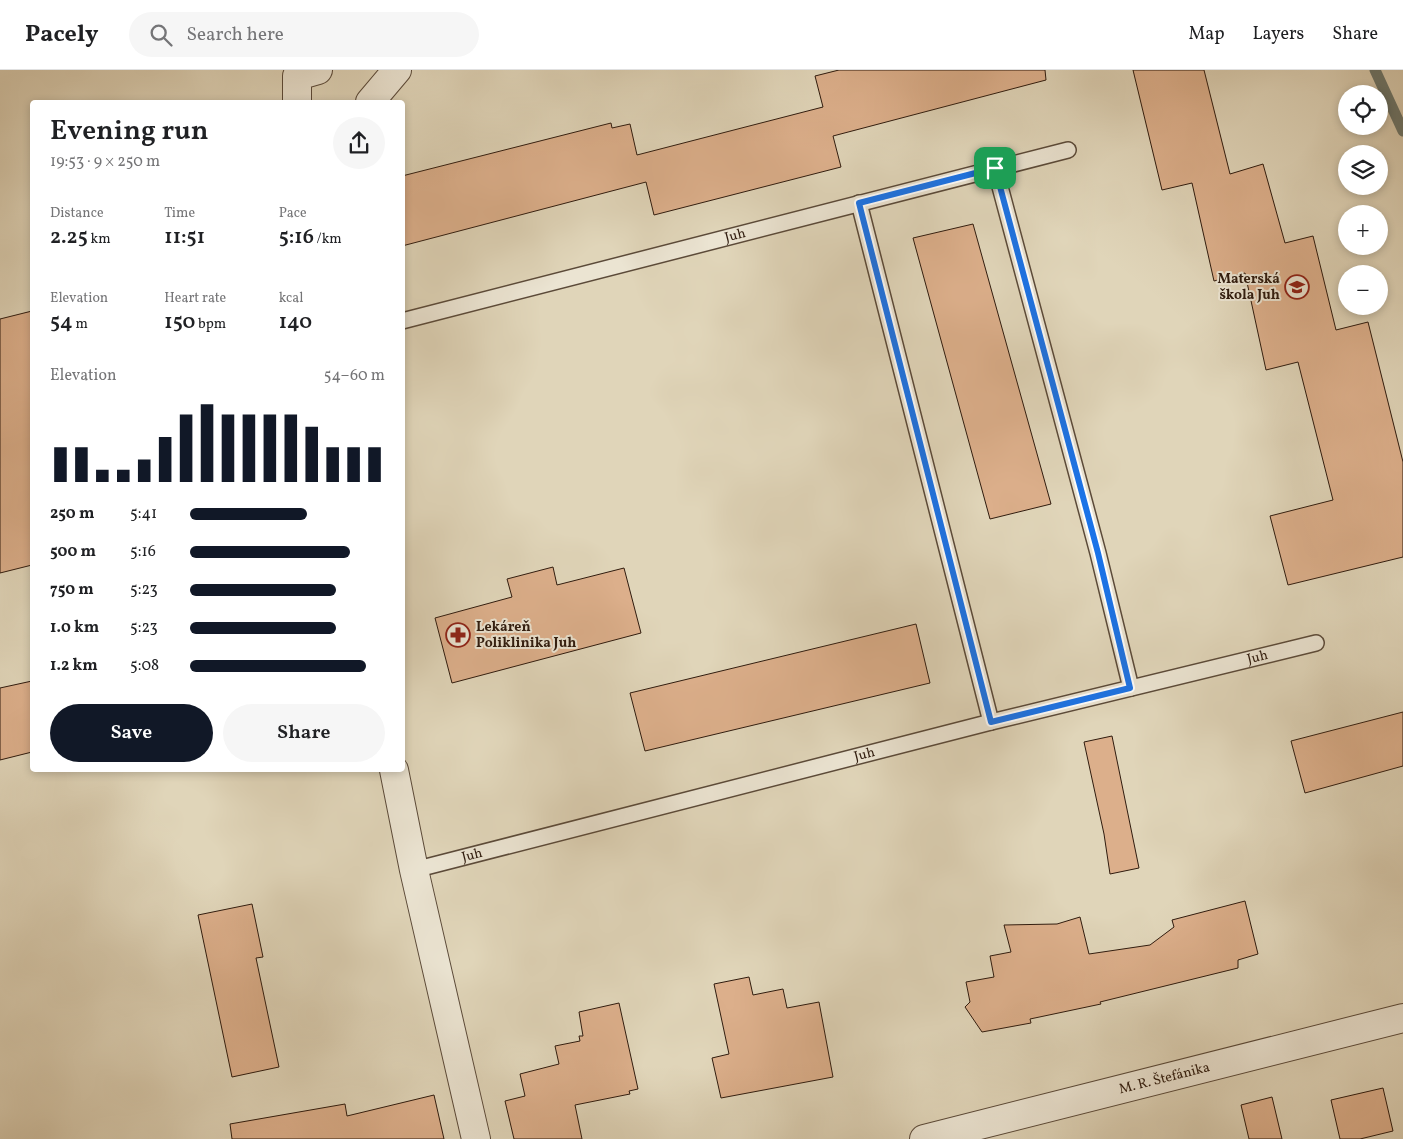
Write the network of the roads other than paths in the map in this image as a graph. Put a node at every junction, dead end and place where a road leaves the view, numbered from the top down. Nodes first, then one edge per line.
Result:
1 (318, 70) edge
2 (397, 70) edge
3 (297, 100) edge
4 (372, 100) edge
5 (1068, 150) dead end
6 (995, 168) junction
7 (859, 203) junction
8 (405, 320) edge
9 (1316, 643) dead end
10 (1130, 688) junction
11 (991, 722) junction
12 (394, 772) edge
13 (414, 870) junction
14 (1403, 1018) edge
15 (476, 1139) edge
16 (924, 1139) edge

1 - 3 street
2 - 4 street
5 - 6 lane, Juh
6 - 7 lane, Juh
6 - 10 lane
7 - 8 lane, Juh
7 - 11 lane
9 - 10 lane, Juh
10 - 11 lane, Juh
11 - 13 lane, Juh
12 - 13 street
13 - 15 street
14 - 16 street, M. R. Štefánika

